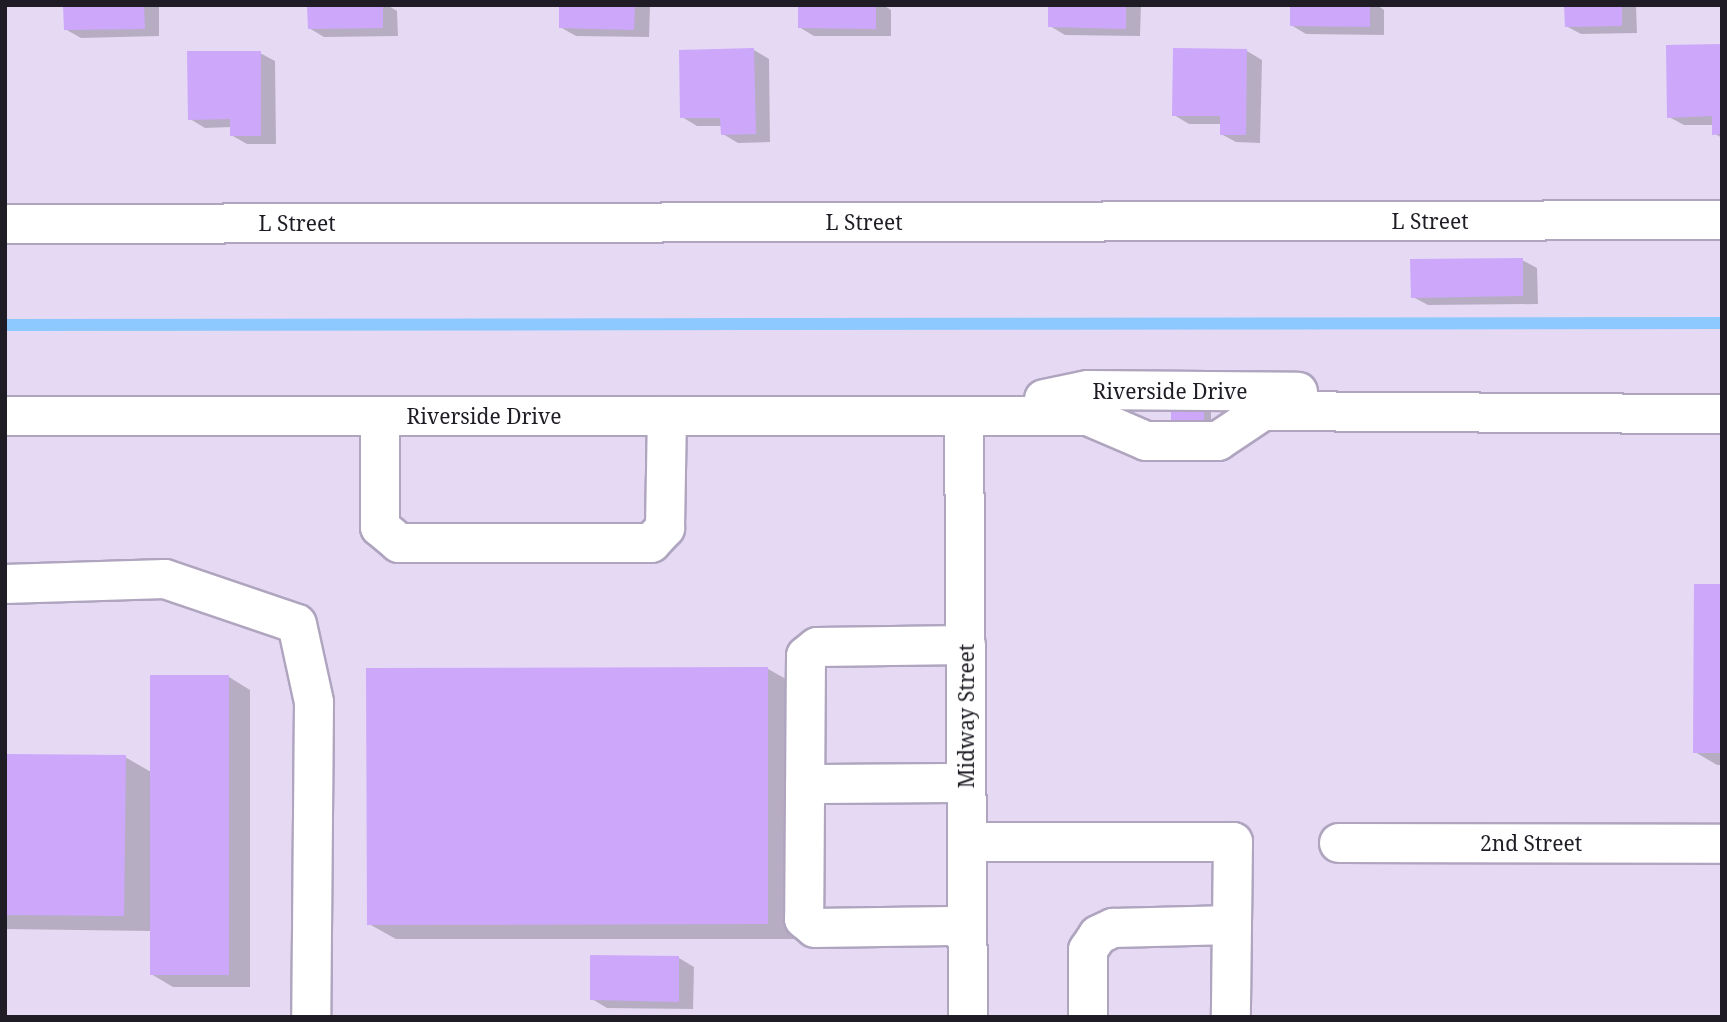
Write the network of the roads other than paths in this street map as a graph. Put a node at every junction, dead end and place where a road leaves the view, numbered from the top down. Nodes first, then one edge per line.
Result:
1 (1722, 220) edge
2 (5, 224) edge
3 (1374, 414) junction
4 (1722, 414) edge
5 (5, 415) edge
6 (380, 415) junction
7 (667, 415) junction
8 (964, 415) junction
9 (5, 584) edge
10 (966, 645) junction
11 (966, 783) junction
12 (805, 784) junction
13 (967, 842) junction
14 (1339, 843) dead end
15 (1722, 844) edge
16 (1232, 925) junction
17 (967, 926) junction
18 (311, 1017) edge
19 (968, 1017) edge
20 (1088, 1017) edge
21 (1231, 1017) edge

1 - 2 street, L Street
3 - 4 street, Riverside Drive
3 - 8 street, Riverside Drive
3 - 8 street, Riverside Drive
5 - 6 street, Riverside Drive
6 - 7 street, Riverside Drive
6 - 7 street
7 - 8 street, Riverside Drive
8 - 10 street, Midway Street
9 - 18 street
10 - 11 street, Midway Street
10 - 12 street
11 - 12 street
11 - 13 street, Midway Street
12 - 17 street
13 - 16 street
13 - 17 street, Midway Street
14 - 15 street, 2nd Street
16 - 20 street
16 - 21 street
17 - 19 street, Midway Street

